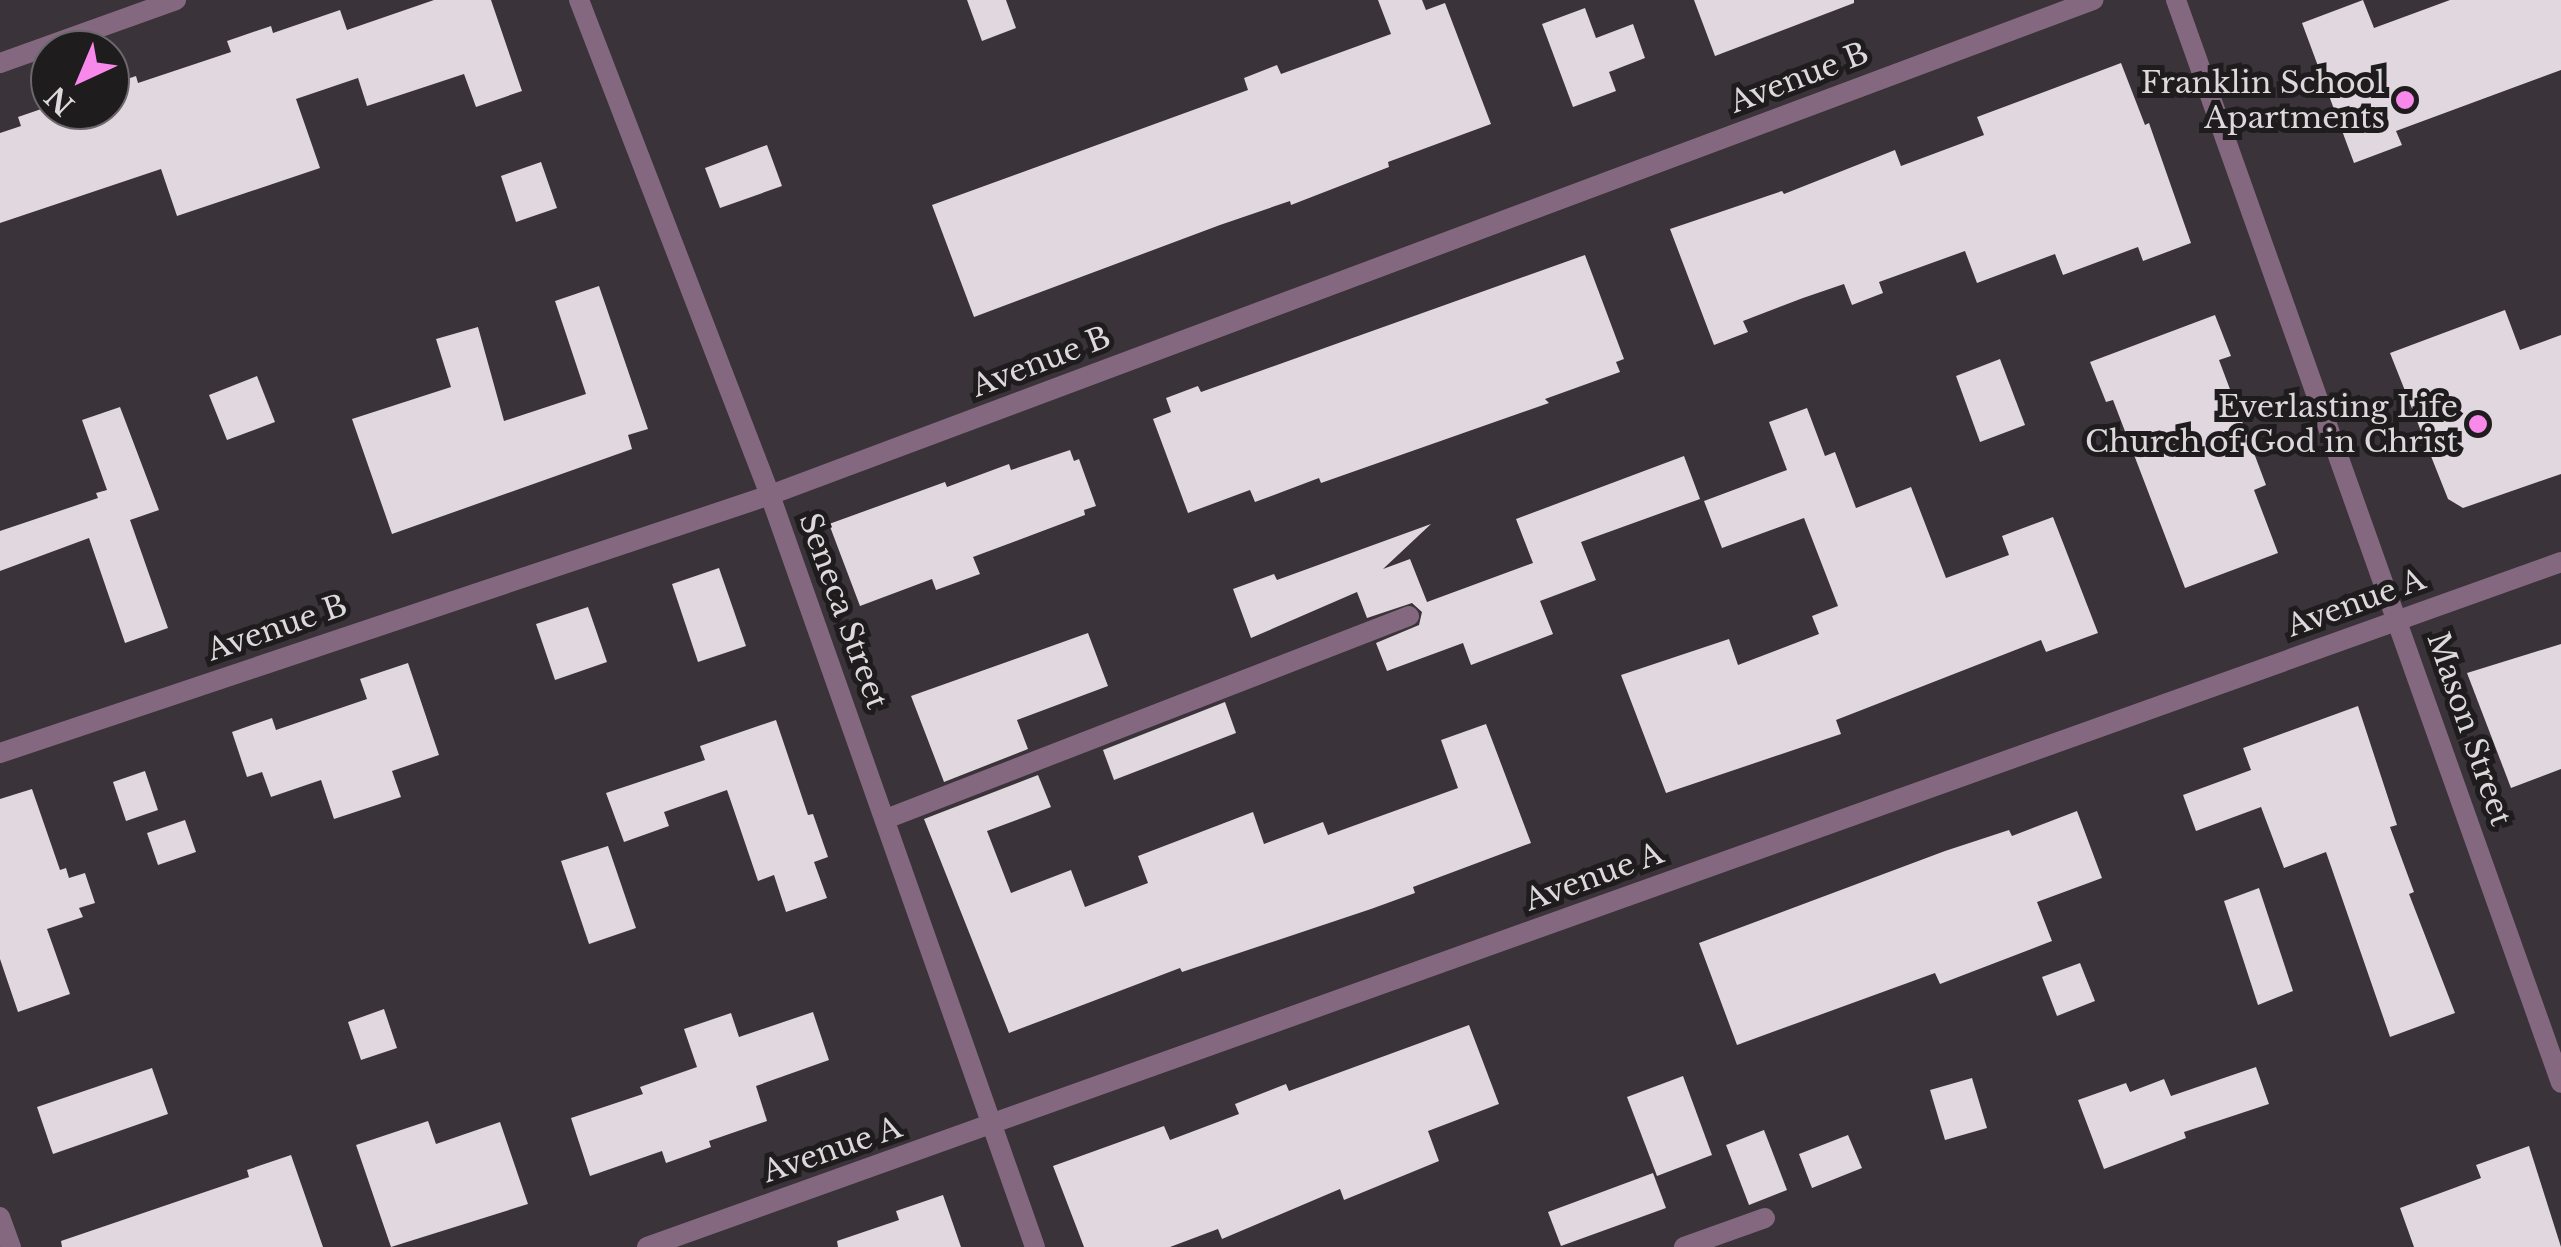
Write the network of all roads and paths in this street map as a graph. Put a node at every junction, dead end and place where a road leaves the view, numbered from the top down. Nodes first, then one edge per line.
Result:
1 (176, 0) edge
2 (579, 0) edge
3 (2093, 0) edge
4 (2176, 0) edge
5 (0, 63) edge
6 (770, 494) junction
7 (2561, 562) edge
8 (1409, 616) dead end
9 (2398, 619) junction
10 (0, 753) edge
11 (886, 819) junction
12 (2561, 1083) edge
13 (995, 1125) junction
14 (0, 1217) edge
15 (1765, 1218) dead end
16 (11, 1247) edge
17 (647, 1247) edge
18 (1036, 1247) edge
19 (1684, 1247) edge

1 - 5 street
2 - 6 street, Seneca Street
3 - 6 street, Avenue B
4 - 9 street, Mason Street
6 - 10 street, Avenue B
6 - 11 street, Seneca Street
7 - 9 street, Avenue A
8 - 11 street
9 - 12 street, Mason Street
9 - 13 street, Avenue A
11 - 13 street, Seneca Street
13 - 17 street, Avenue A
13 - 18 street, Seneca Street
14 - 16 street
15 - 19 street

